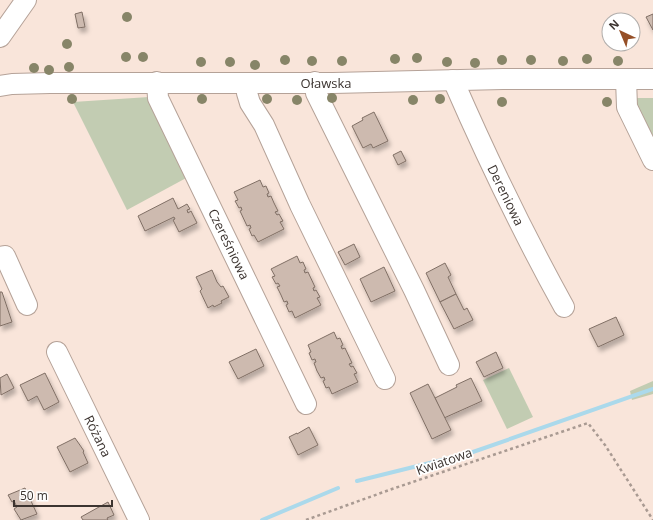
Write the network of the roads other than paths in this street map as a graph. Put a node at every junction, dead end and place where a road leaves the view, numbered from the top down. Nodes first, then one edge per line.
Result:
1 (26, 0) edge
2 (0, 37) edge
3 (626, 79) junction
4 (653, 79) edge
5 (453, 80) junction
6 (157, 82) junction
7 (315, 82) junction
8 (247, 83) junction
9 (0, 86) edge
10 (653, 160) edge
11 (0, 257) edge
12 (27, 305) dead end
13 (564, 307) dead end
14 (57, 352) dead end
15 (449, 365) dead end
16 (385, 379) dead end
17 (306, 404) dead end
18 (139, 520) edge

1 - 2 street
3 - 4 street, Oławska
3 - 5 street, Oławska
3 - 10 street
5 - 7 street, Oławska
5 - 13 street, Dereniowa
6 - 8 street, Oławska
6 - 9 street, Oławska
6 - 17 street, Czereśniowa
7 - 8 street, Oławska
7 - 15 street
8 - 16 street
11 - 12 street
14 - 18 street, Różana

